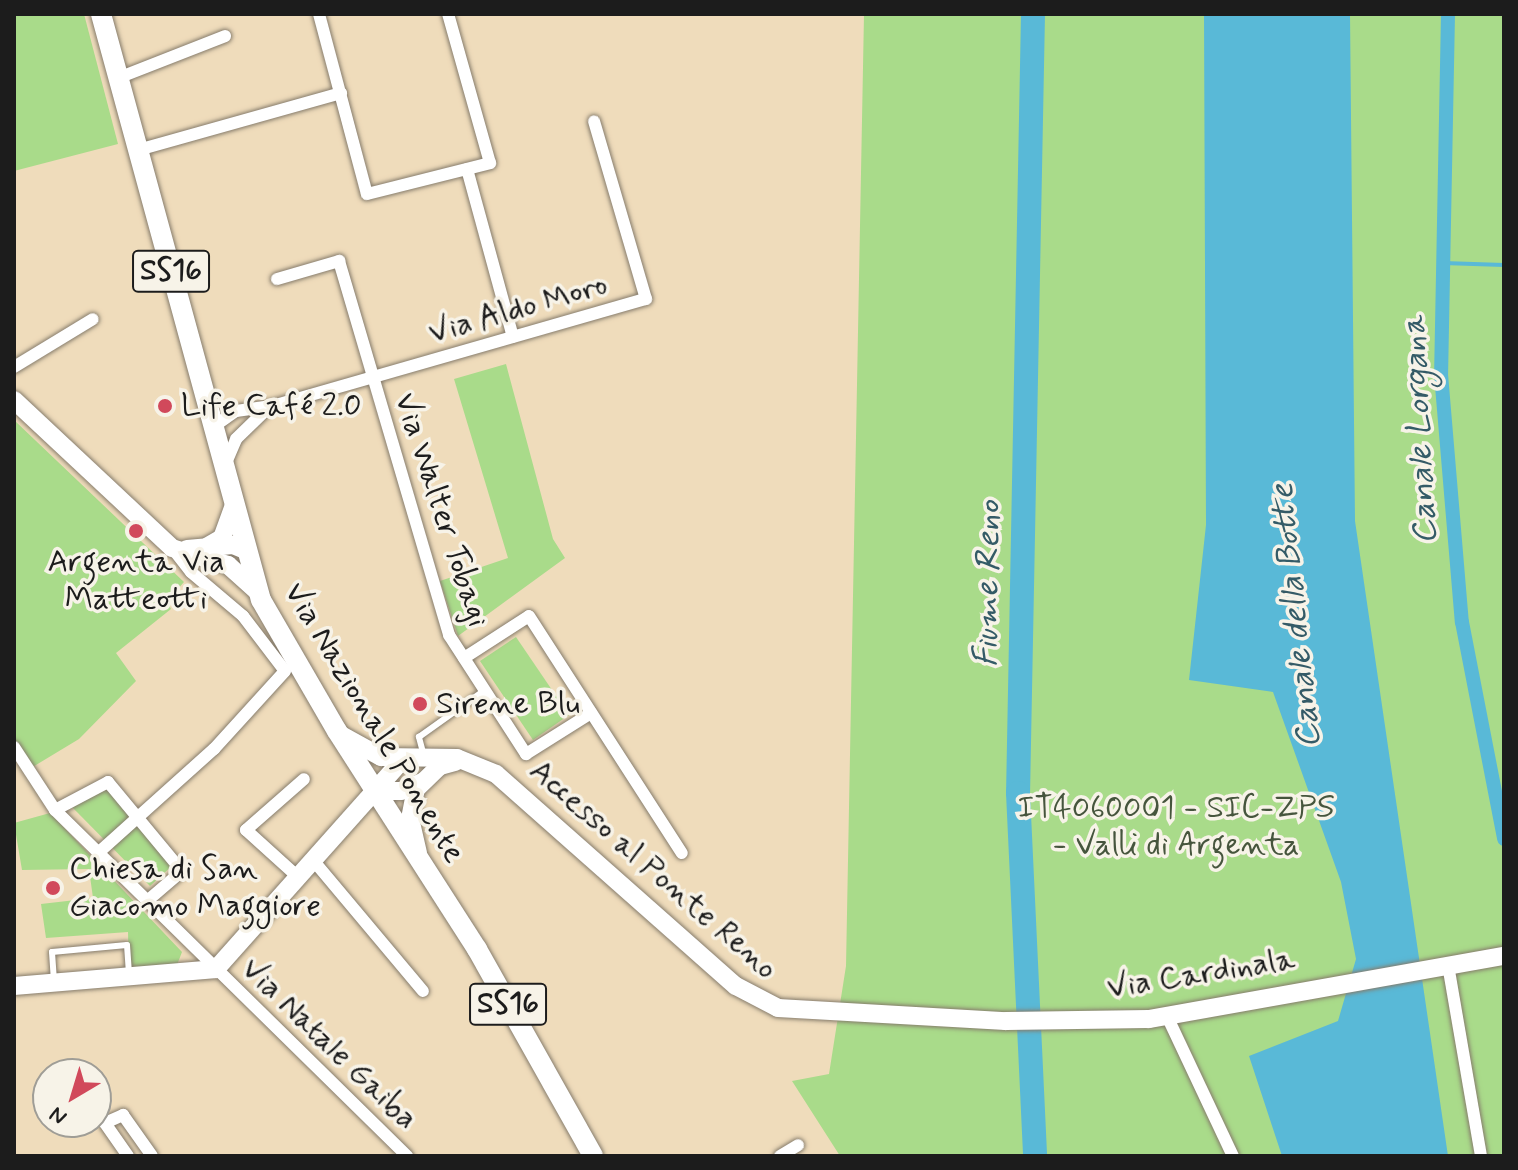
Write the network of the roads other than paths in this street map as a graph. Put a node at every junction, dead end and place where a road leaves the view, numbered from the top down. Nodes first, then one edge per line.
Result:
1 (101, 14) edge
2 (319, 14) edge
3 (448, 14) edge
4 (225, 36) dead end
5 (118, 78) junction
6 (341, 93) junction
7 (594, 121) dead end
8 (138, 150) junction
9 (467, 169) junction
10 (277, 279) dead end
11 (93, 319) dead end
12 (513, 337) junction
13 (14, 367) edge
14 (372, 377) junction
15 (203, 391) junction
16 (14, 400) edge
17 (272, 406) junction
18 (236, 411) junction
19 (247, 425) junction
20 (213, 427) junction
21 (226, 474) junction
22 (234, 505) junction
23 (172, 548) junction
24 (245, 550) junction
25 (211, 553) junction
26 (259, 593) junction
27 (464, 658) junction
28 (485, 690) junction
29 (591, 713) junction
30 (337, 731) junction
31 (14, 747) edge
32 (425, 759) junction
33 (402, 760) junction
34 (464, 760) junction
35 (304, 779) dead end
36 (422, 782) junction
37 (376, 791) junction
38 (55, 810) junction
39 (137, 816) junction
40 (98, 853) junction
41 (682, 853) dead end
42 (419, 855) junction
43 (313, 860) junction
44 (298, 877) junction
45 (147, 901) junction
46 (1504, 956) edge
47 (1450, 965) junction
48 (216, 969) junction
49 (130, 977) junction
50 (54, 983) junction
51 (14, 986) edge
52 (423, 991) dead end
53 (905, 1016) joint
54 (1167, 1016) junction
55 (798, 1145) dead end
56 (128, 1156) edge
57 (152, 1156) edge
58 (407, 1156) edge
59 (593, 1156) edge
60 (780, 1156) edge
61 (1233, 1156) edge
62 (1481, 1156) edge

1 - 5 main road, Via Nazionale Ponente / SS16
2 - 6 street
3 - 9 street
4 - 5 street
5 - 8 main road, Via Nazionale Ponente / SS16
6 - 8 street
6 - 9 street
7 - 12 street, Via Aldo Moro
8 - 15 main road, Via Nazionale Ponente / SS16
9 - 12 street
10 - 14 street, Via Walter Tobagi
11 - 13 street
12 - 14 street, Via Aldo Moro
14 - 17 street, Via Aldo Moro
14 - 27 street, Via Walter Tobagi
15 - 18 street
15 - 20 main road, Via Nazionale Ponente / SS16
16 - 23 main road
17 - 18 street, Via Aldo Moro
17 - 19 street, Via Aldo Moro
18 - 20 street, Via Aldo Moro
19 - 20 street
19 - 21 street, Via Aldo Moro
20 - 21 main road, Via Nazionale Ponente / SS16
21 - 22 main road, Via Nazionale Ponente / SS16
22 - 24 main road, Via Nazionale Ponente / SS16
22 - 25 main road
23 - 25 main road
23 - 39 street
24 - 25 main road
24 - 26 main road, Via Nazionale Ponente / SS16
25 - 26 main road
26 - 30 main road, Via Nazionale Ponente / SS16
27 - 28 street, Via Walter Tobagi
27 - 29 street
28 - 29 street, Via Walter Tobagi
28 - 32 lane
29 - 41 street
30 - 33 main road, Accesso al Ponte Reno
30 - 37 main road, Via Nazionale Ponente / SS16
31 - 38 street, Via Natale Gaiba
32 - 33 main road, Accesso al Ponte Reno
32 - 34 main road, Accesso al Ponte Reno
33 - 37 main road
34 - 36 main road
34 - 53 main road, Accesso al Ponte Reno
35 - 44 street
36 - 37 main road
36 - 42 main road
37 - 42 main road, Via Nazionale Ponente / SS16
37 - 43 main road
38 - 39 street
38 - 40 street, Via Natale Gaiba
39 - 40 street
39 - 45 street
40 - 45 street, Via Natale Gaiba
42 - 59 main road, Via Nazionale Ponente / SS16
43 - 44 main road
43 - 52 street
44 - 48 main road
45 - 48 street, Via Natale Gaiba
46 - 47 main road, Via Cardinala
47 - 54 main road, Via Cardinala
47 - 62 street
48 - 49 main road
48 - 58 street, Via Natale Gaiba
49 - 50 main road
49 - 50 lane
50 - 51 main road
53 - 54 main road, Via Cardinala
54 - 61 street
55 - 60 street
56 - 57 street

